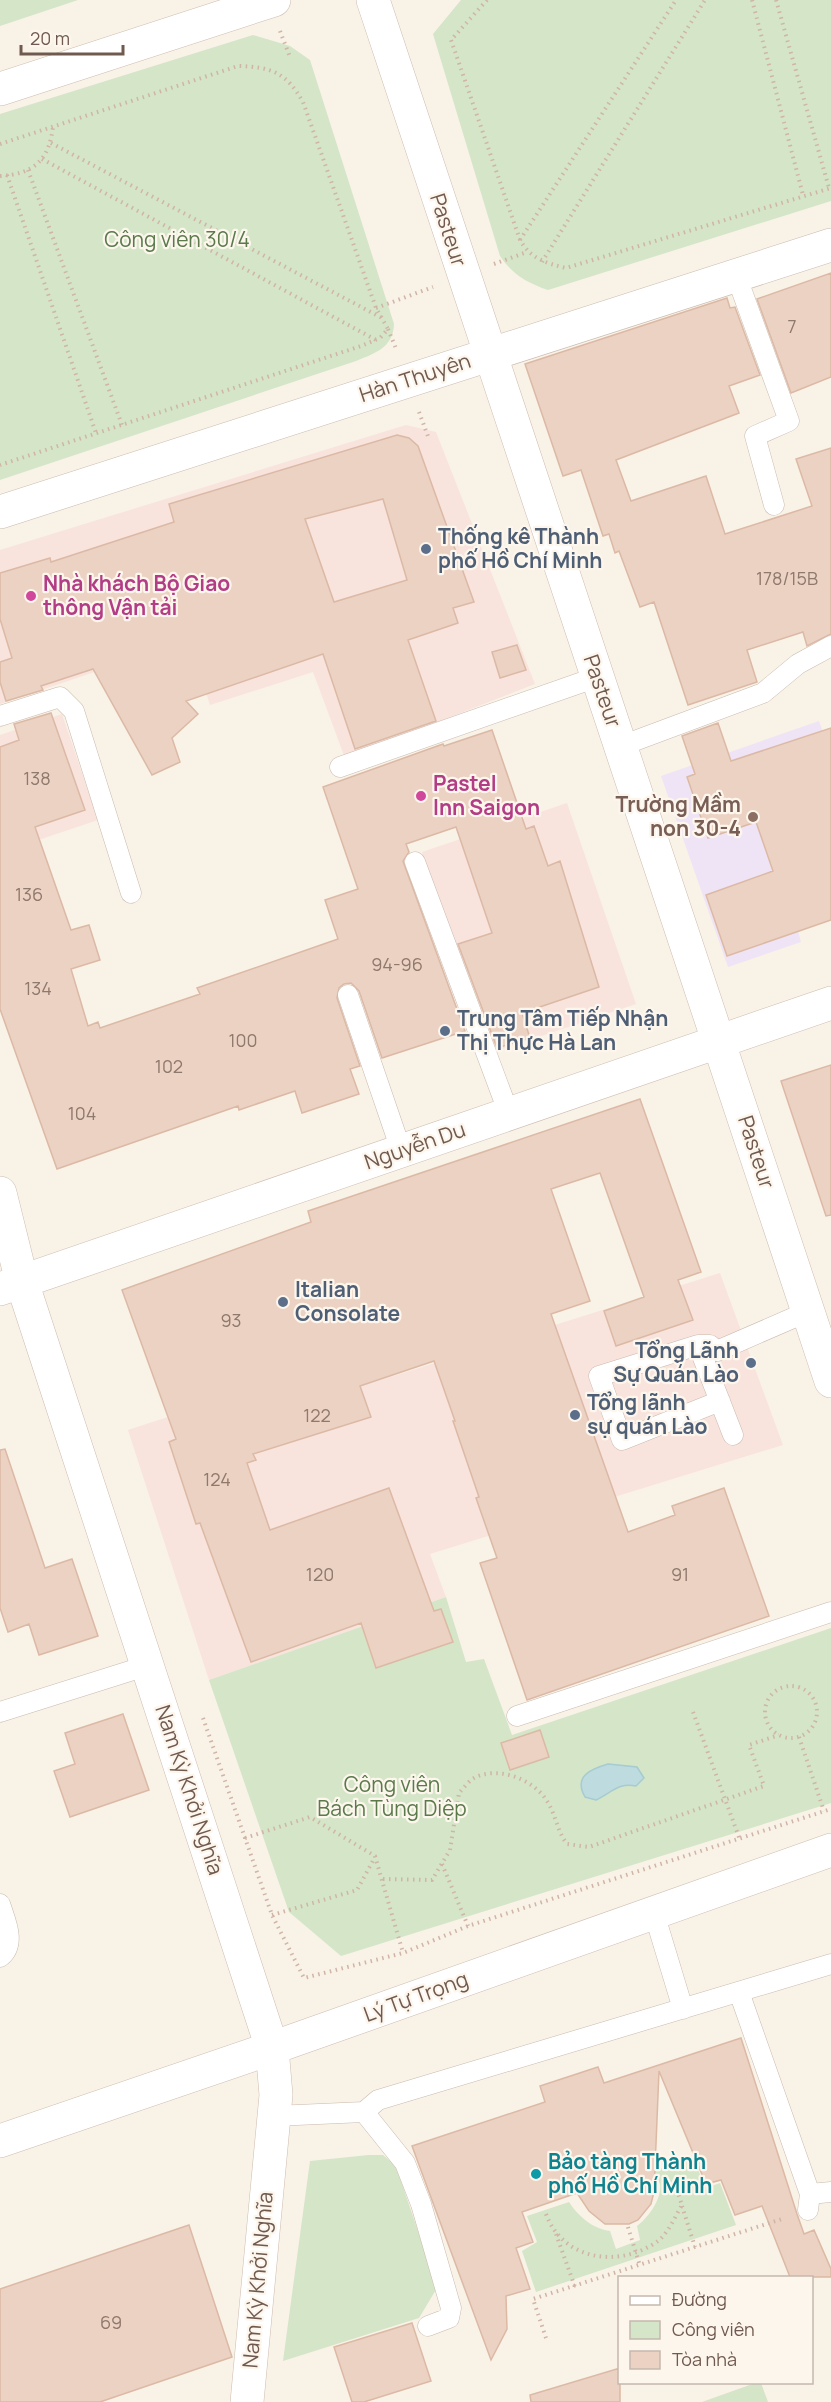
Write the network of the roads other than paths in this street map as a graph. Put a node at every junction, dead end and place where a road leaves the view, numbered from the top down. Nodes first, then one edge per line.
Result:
1 (274, 0) edge
2 (373, 0) edge
3 (0, 89) edge
4 (831, 245) edge
5 (736, 275) junction
6 (489, 355) junction
7 (774, 505) dead end
8 (0, 512) edge
9 (831, 646) edge
10 (597, 677) junction
11 (0, 716) edge
12 (621, 746) junction
13 (340, 767) dead end
14 (415, 862) dead end
15 (131, 892) dead end
16 (348, 995) dead end
17 (831, 1003) edge
18 (719, 1041) junction
19 (509, 1114) junction
20 (401, 1150) junction
21 (0, 1193) edge
22 (11, 1286) edge
23 (818, 1321) edge
24 (698, 1345) junction
25 (831, 1381) edge
26 (720, 1401) junction
27 (733, 1435) dead end
28 (831, 1612) edge
29 (149, 1665) junction
30 (0, 1713) edge
31 (517, 1716) dead end
32 (831, 1850) edge
33 (0, 1904) edge
34 (654, 1913) junction
35 (0, 1957) edge
36 (831, 1964) edge
37 (739, 1992) junction
38 (683, 2008) junction
39 (272, 2048) junction
40 (364, 2112) junction
41 (274, 2116) junction
42 (0, 2141) edge
43 (831, 2192) edge
44 (428, 2326) dead end
45 (247, 2402) edge

1 - 3 main road
2 - 6 main road, Pasteur
4 - 5 main road, Hàn Thuyên
5 - 6 main road, Hàn Thuyên
5 - 7 lane
6 - 8 main road, Hàn Thuyên
6 - 10 main road, Pasteur
9 - 12 lane
10 - 12 main road, Pasteur
10 - 13 lane
11 - 15 lane
12 - 18 main road, Pasteur
14 - 19 lane
16 - 20 lane
17 - 18 main road, Nguyễn Du
18 - 19 main road, Nguyễn Du
18 - 23 main road, Pasteur
19 - 20 main road, Nguyễn Du
20 - 22 main road, Nguyễn Du
21 - 22 main road, Nam Kỳ Khởi Nghĩa
22 - 29 main road, Nam Kỳ Khởi Nghĩa
23 - 24 lane
23 - 25 main road, Pasteur
24 - 26 lane
24 - 26 lane
26 - 27 lane
28 - 31 lane
29 - 30 lane
29 - 39 main road, Nam Kỳ Khởi Nghĩa
32 - 34 main road, Lý Tự Trọng
33 - 35 lane
34 - 38 lane
34 - 39 main road, Lý Tự Trọng
36 - 37 lane
37 - 38 lane
37 - 43 lane
38 - 40 lane
39 - 41 main road, Nam Kỳ Khởi Nghĩa
39 - 42 main road, Lý Tự Trọng
40 - 41 lane
40 - 44 lane
41 - 45 main road, Nam Kỳ Khởi Nghĩa

